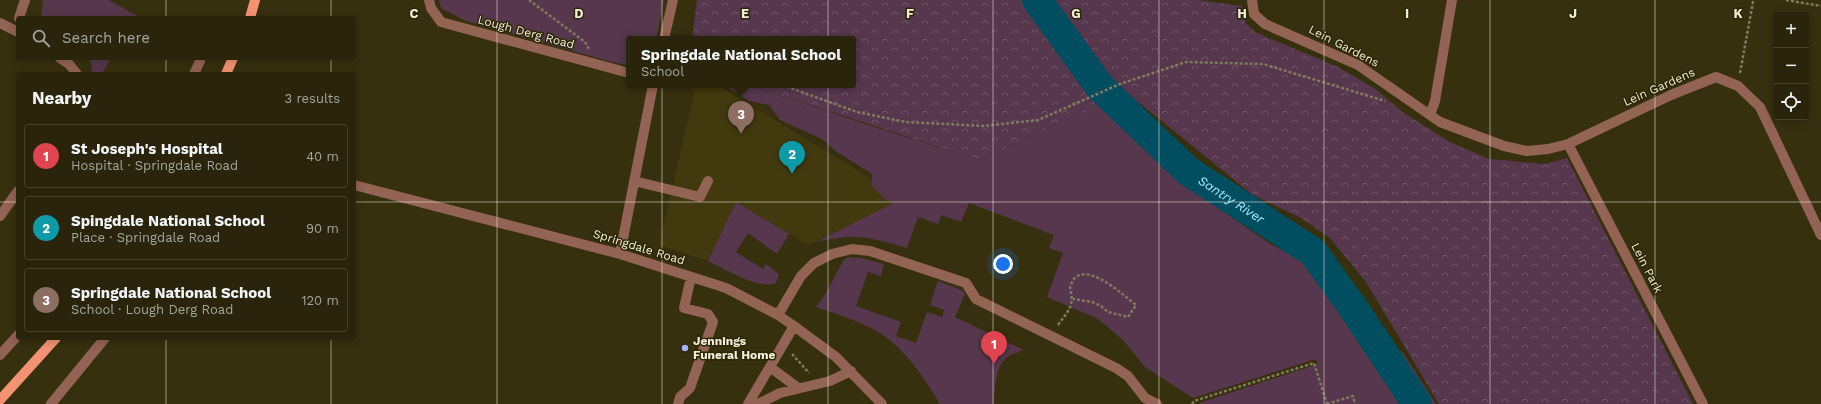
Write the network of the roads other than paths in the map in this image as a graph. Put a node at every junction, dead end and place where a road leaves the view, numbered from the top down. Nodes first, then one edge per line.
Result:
1 (25, 0) edge
2 (255, 0) edge
3 (429, 0) edge
4 (673, 0) edge
5 (1252, 0) edge
6 (1452, 0) edge
7 (19, 16) edge
8 (251, 16) edge
9 (0, 23) edge
10 (16, 31) edge
11 (665, 36) edge
12 (63, 60) edge
13 (233, 60) edge
14 (200, 61) dead end
15 (76, 72) edge
16 (195, 72) edge
17 (227, 72) edge
18 (626, 72) edge
19 (653, 88) edge
20 (1430, 115) junction
21 (1568, 144) junction
22 (634, 181) junction
23 (708, 181) dead end
24 (356, 186) edge
25 (16, 194) edge
26 (0, 216) edge
27 (1821, 236) edge
28 (620, 254) junction
29 (691, 277) junction
30 (778, 315) junction
31 (794, 326) junction
32 (16, 337) edge
33 (54, 340) edge
34 (103, 340) edge
35 (0, 355) edge
36 (770, 367) junction
37 (851, 371) junction
38 (798, 388) junction
39 (0, 400) edge
40 (51, 404) edge
41 (678, 404) edge
42 (748, 404) edge
43 (758, 404) edge
44 (882, 404) edge
45 (1157, 404) edge
46 (1703, 404) edge

1 - 7 street
2 - 8 main road
3 - 18 street, Lough Derg Road
4 - 11 street
5 - 20 street, Lein Gardens
6 - 20 street
9 - 10 street
12 - 15 street
13 - 17 main road
14 - 16 street
19 - 22 street
20 - 21 street, Lein Gardens
21 - 27 street, Lein Gardens
21 - 46 street, Lein Park
22 - 23 street
22 - 28 street
24 - 28 street, Springdale Road
25 - 26 street
28 - 29 street, Springdale Road
29 - 30 street, Springdale Road
29 - 41 street
30 - 31 street, Springdale Road
30 - 45 street
31 - 36 street
31 - 37 street, Springdale Road
32 - 35 street
33 - 39 main road
34 - 40 street
36 - 38 street
36 - 42 street
37 - 38 street
37 - 44 street, Springdale Road
38 - 43 street

